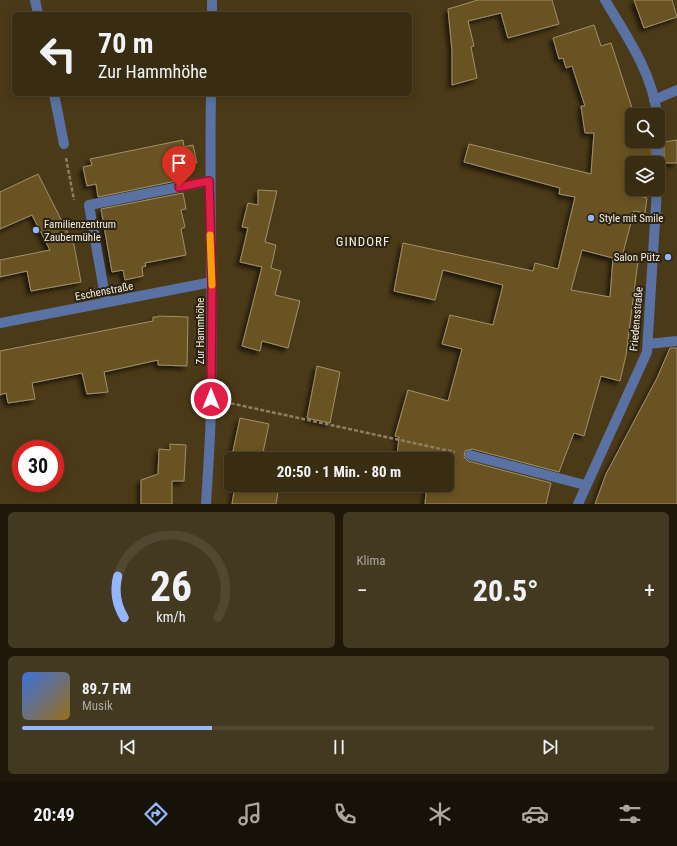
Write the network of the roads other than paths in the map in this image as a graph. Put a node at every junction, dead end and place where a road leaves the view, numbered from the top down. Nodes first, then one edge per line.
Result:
1 (35, 0) edge
2 (212, 0) edge
3 (605, 0) edge
4 (38, 12) edge
5 (212, 12) edge
6 (677, 90) edge
7 (54, 96) edge
8 (211, 96) edge
9 (654, 100) junction
10 (656, 108) edge
11 (64, 144) dead end
12 (209, 181) junction
13 (657, 196) edge
14 (212, 282) junction
15 (106, 302) junction
16 (0, 323) edge
17 (677, 341) edge
18 (648, 344) junction
19 (470, 455) road end
20 (585, 486) junction
21 (206, 504) edge
22 (578, 504) edge

1 - 4 street
2 - 5 street
3 - 9 street
6 - 9 street
7 - 11 street
8 - 12 street, Zur Hammhöhe
9 - 10 street
12 - 14 street, Zur Hammhöhe
12 - 15 street
13 - 18 street, Friedensstraße
14 - 15 street, Eschenstraße
14 - 21 street, Zur Hammhöhe
15 - 16 street, Eschenstraße
17 - 18 street
18 - 20 street, Friedensstraße
19 - 20 street
20 - 22 street, Friedensstraße

